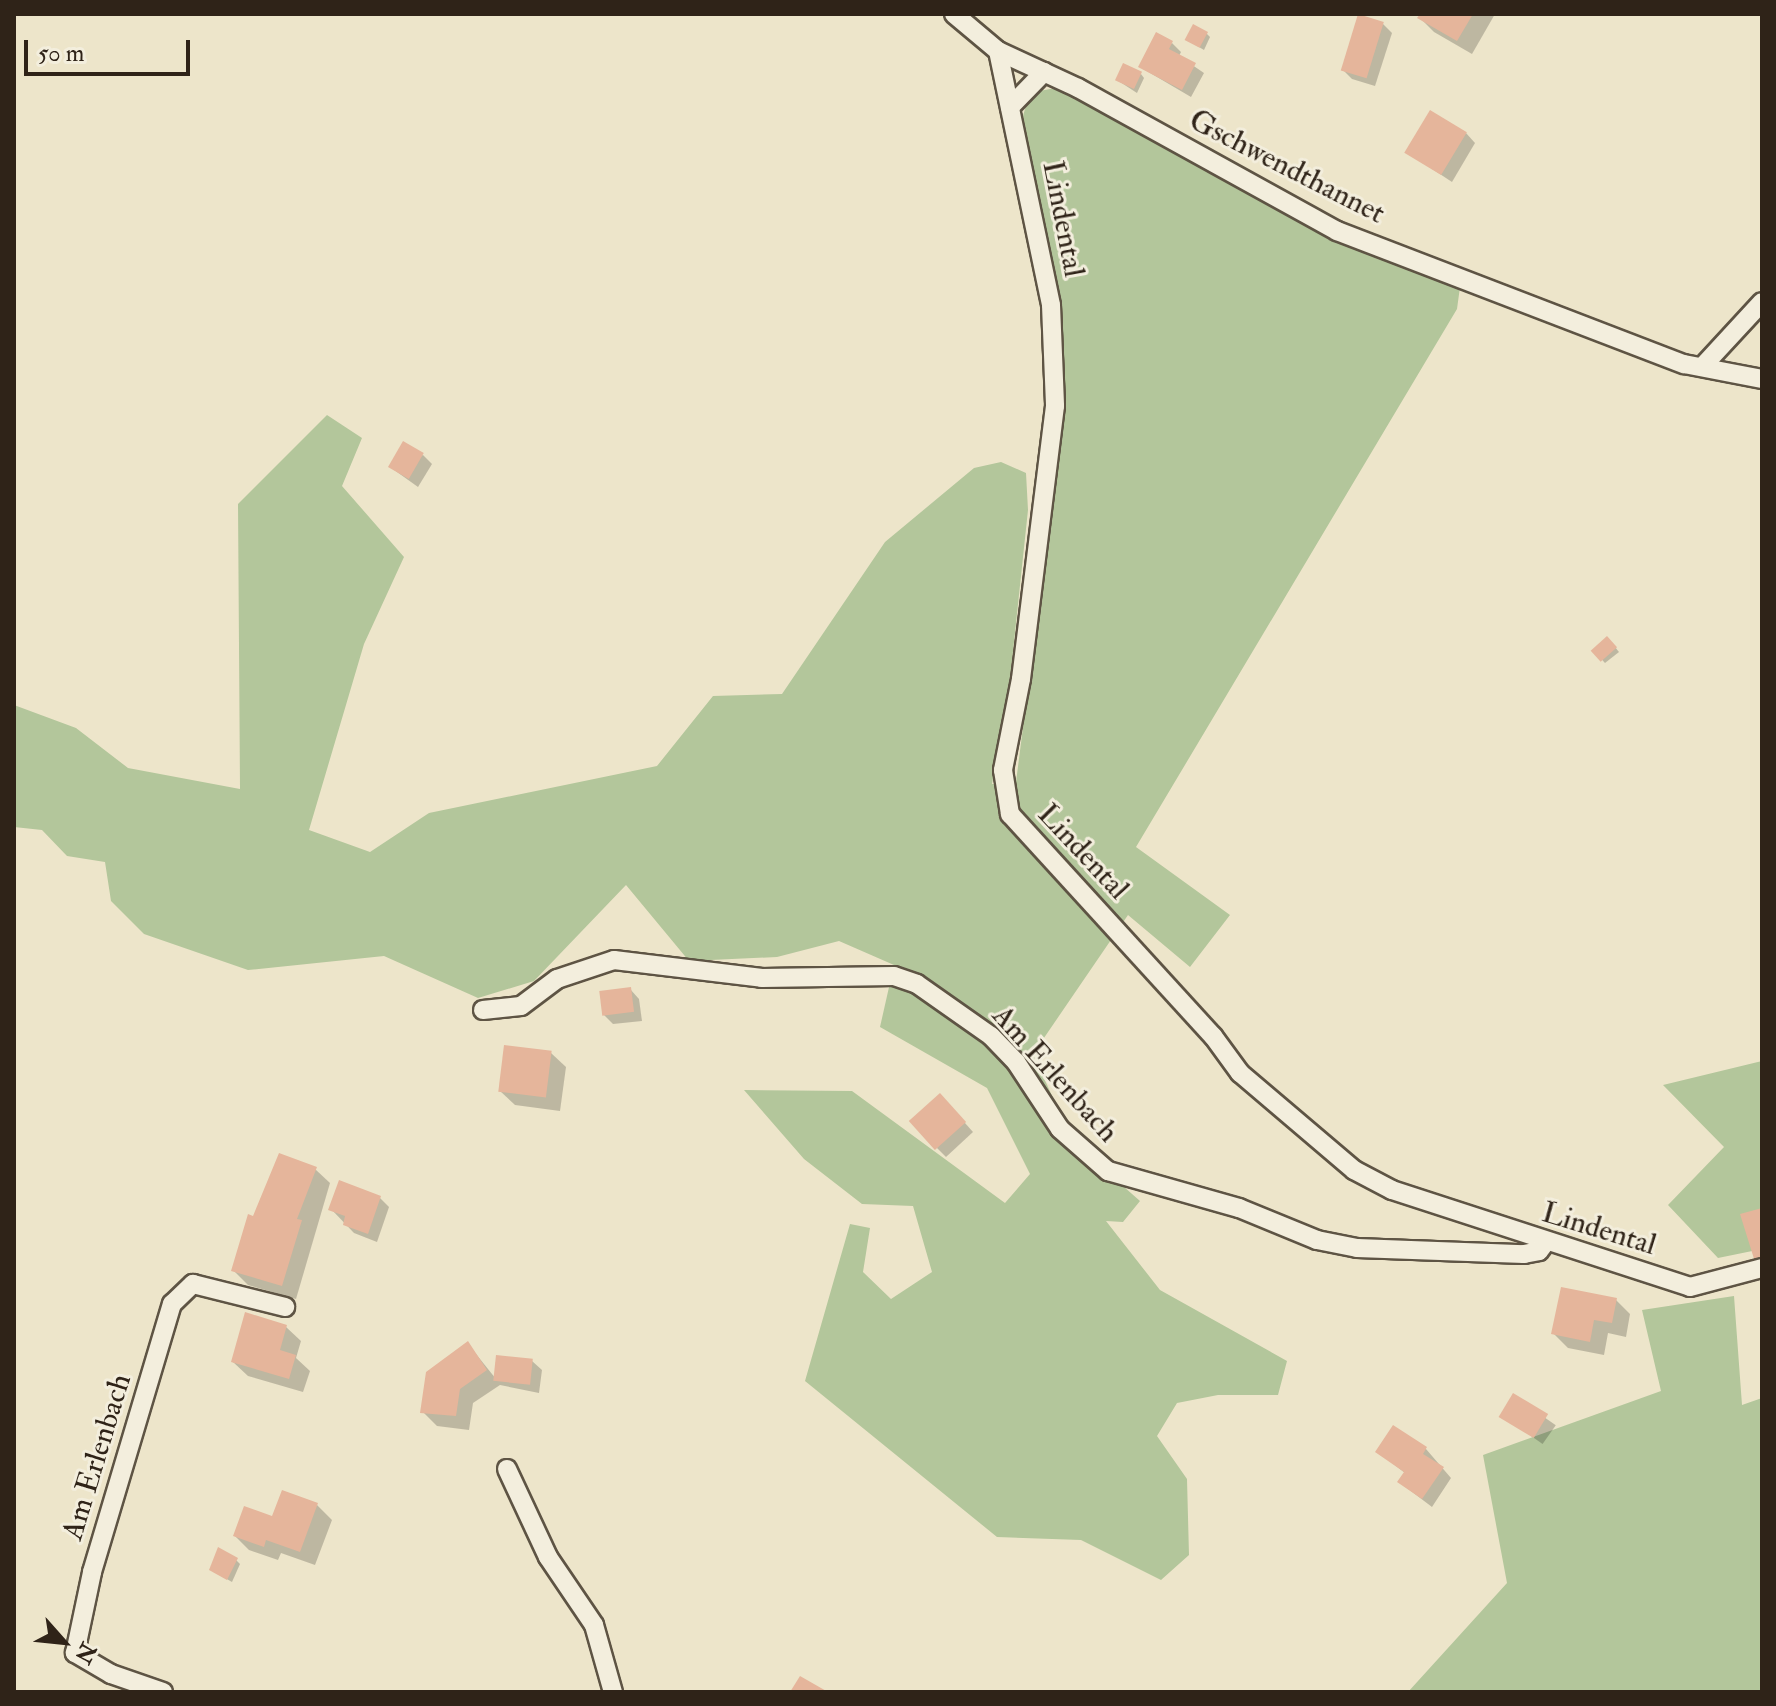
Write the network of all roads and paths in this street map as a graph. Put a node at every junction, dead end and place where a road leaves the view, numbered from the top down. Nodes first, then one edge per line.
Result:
1 (954, 14) edge
2 (998, 51) junction
3 (1044, 72) junction
4 (1010, 107) junction
5 (1762, 302) edge
6 (1702, 367) junction
7 (1762, 379) edge
8 (483, 1010) dead end
9 (1545, 1243) junction
10 (1762, 1268) edge
11 (285, 1307) dead end
12 (507, 1469) dead end
13 (163, 1692) edge
14 (613, 1692) edge

1 - 2 street, Gschwendthannet
2 - 3 street, Gschwendthannet
2 - 4 street, Lindental
3 - 4 street
3 - 6 street, Gschwendthannet
4 - 9 street, Lindental
5 - 6 street
6 - 7 street, Gschwendthannet
8 - 9 street, Am Erlenbach
9 - 10 street, Lindental
11 - 13 street, Am Erlenbach
12 - 14 street

